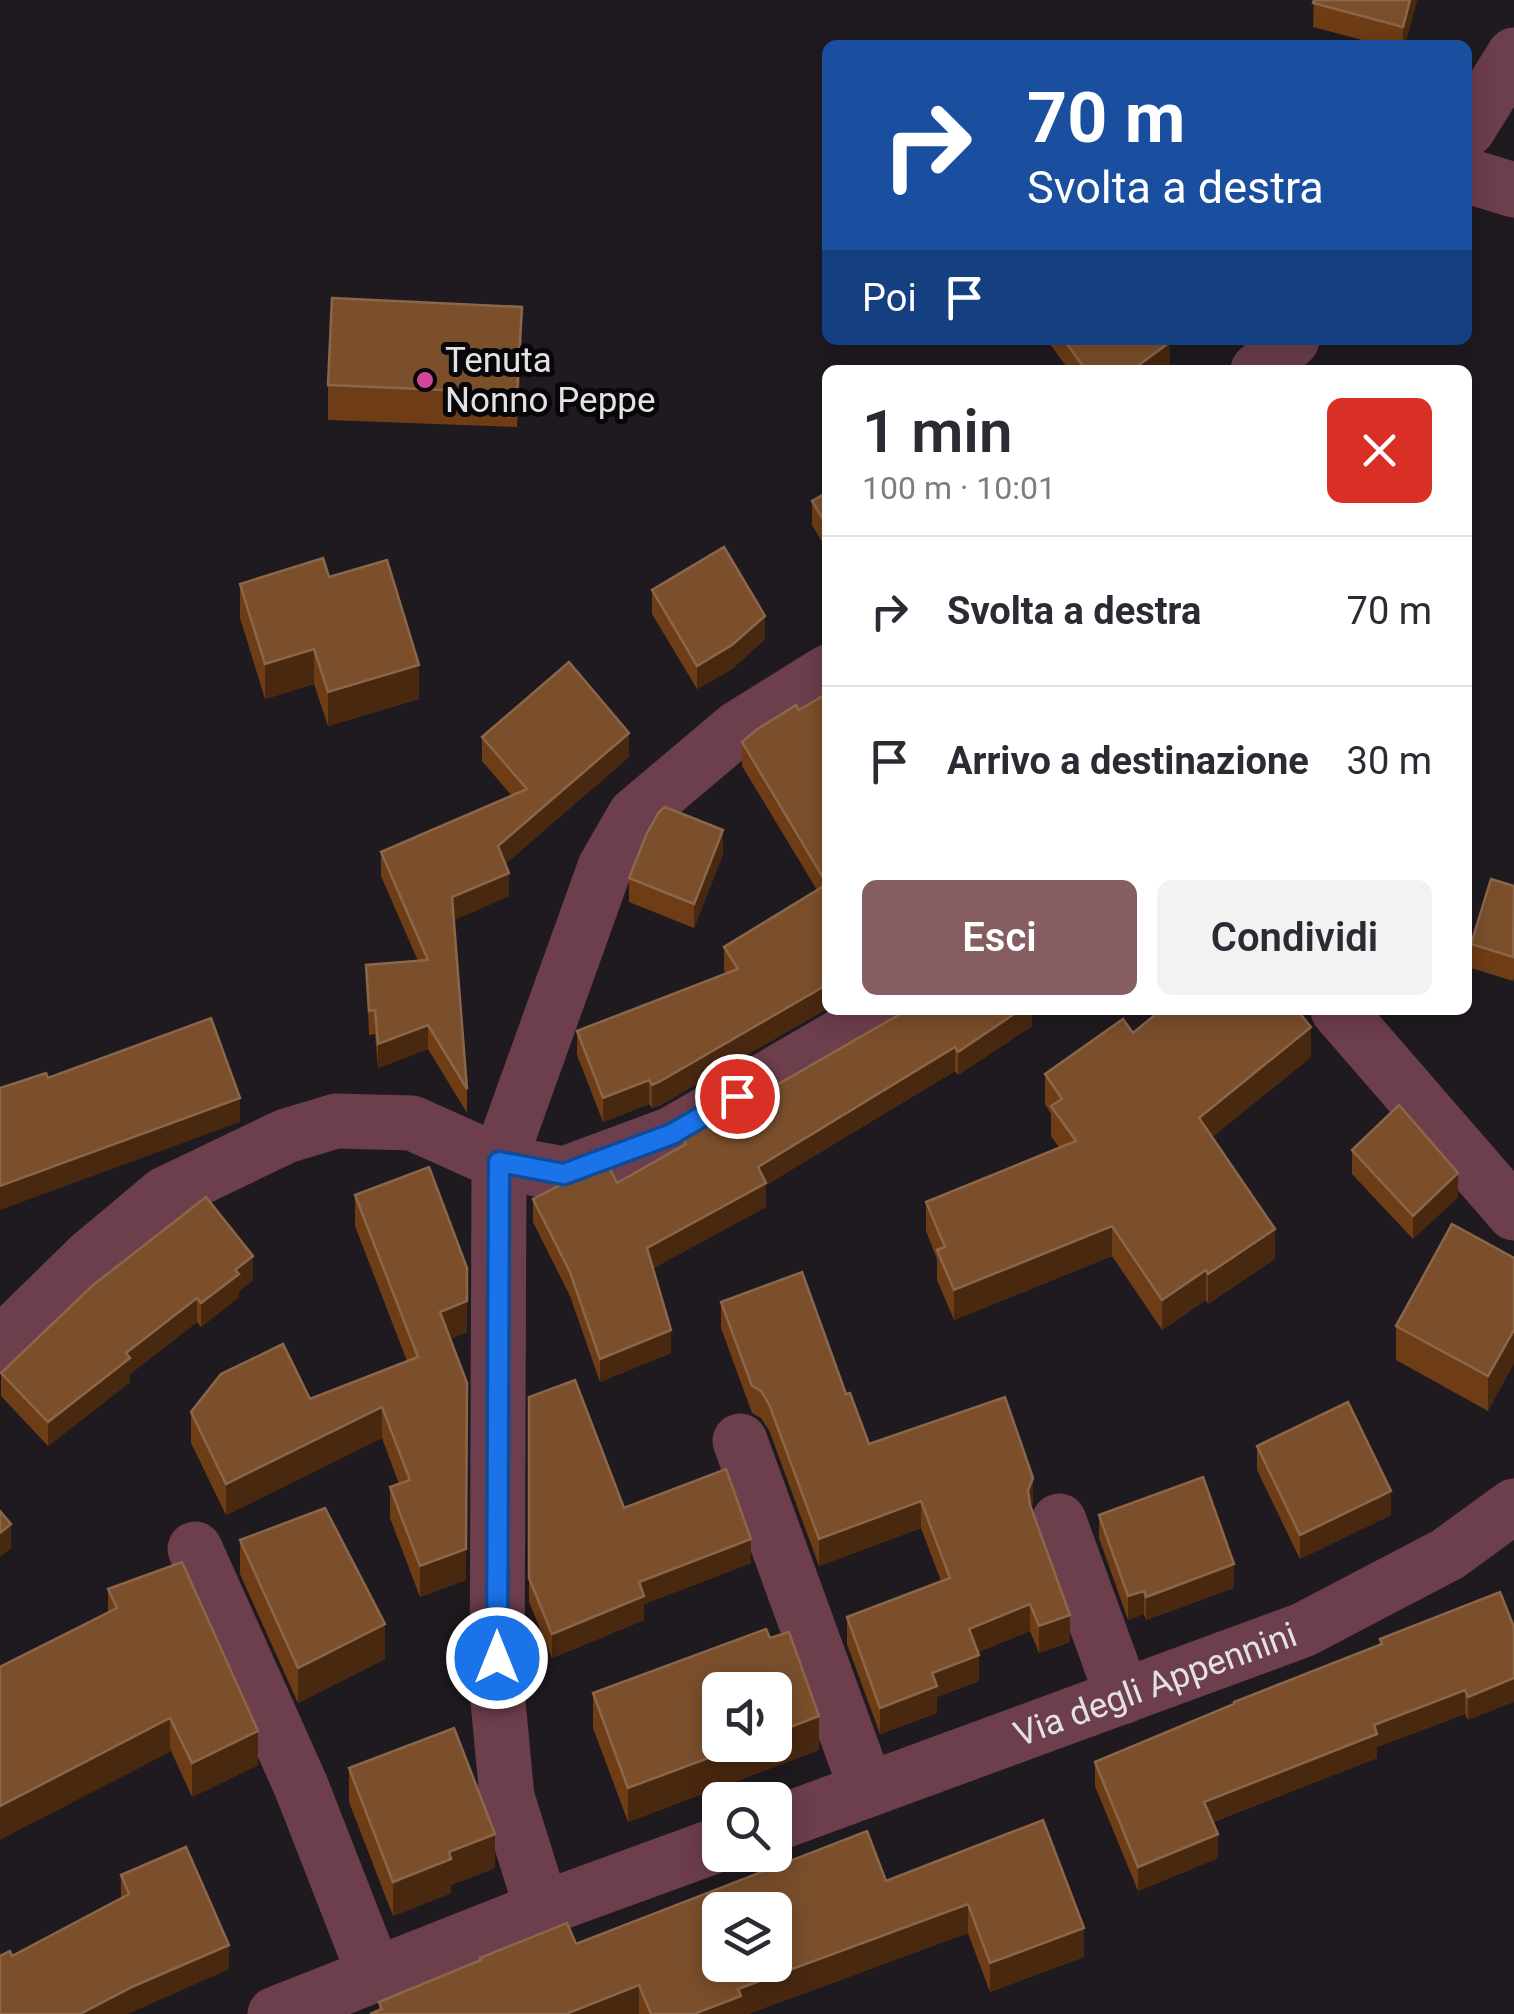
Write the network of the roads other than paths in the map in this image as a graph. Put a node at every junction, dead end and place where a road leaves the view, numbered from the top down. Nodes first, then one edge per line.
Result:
1 (1514, 55) edge
2 (1472, 123) edge
3 (1472, 177) edge
4 (1514, 190) edge
5 (1286, 345) edge
6 (1264, 365) edge
7 (822, 676) edge
8 (877, 1015) edge
9 (1342, 1015) edge
10 (499, 1162) junction
11 (1514, 1213) edge
12 (0, 1345) edge
13 (740, 1441) dead end
14 (1514, 1506) edge
15 (1059, 1520) dead end
16 (195, 1548) dead end
17 (1448, 1554) junction
18 (1514, 1554) edge
19 (1122, 1697) junction
20 (867, 1790) junction
21 (792, 1818) edge
22 (702, 1851) edge
23 (542, 1909) junction
24 (374, 1974) junction
25 (275, 2014) edge

1 - 2 street
3 - 4 street
5 - 6 street
7 - 10 street
8 - 10 street
9 - 11 street
10 - 12 street
10 - 23 street
13 - 20 street
14 - 17 street, Via degli Appennini
15 - 19 street
16 - 24 street
17 - 18 street
17 - 19 street, Via degli Appennini
19 - 20 street, Via degli Appennini
20 - 21 street, Via degli Appennini
22 - 23 street
23 - 24 street
24 - 25 street

